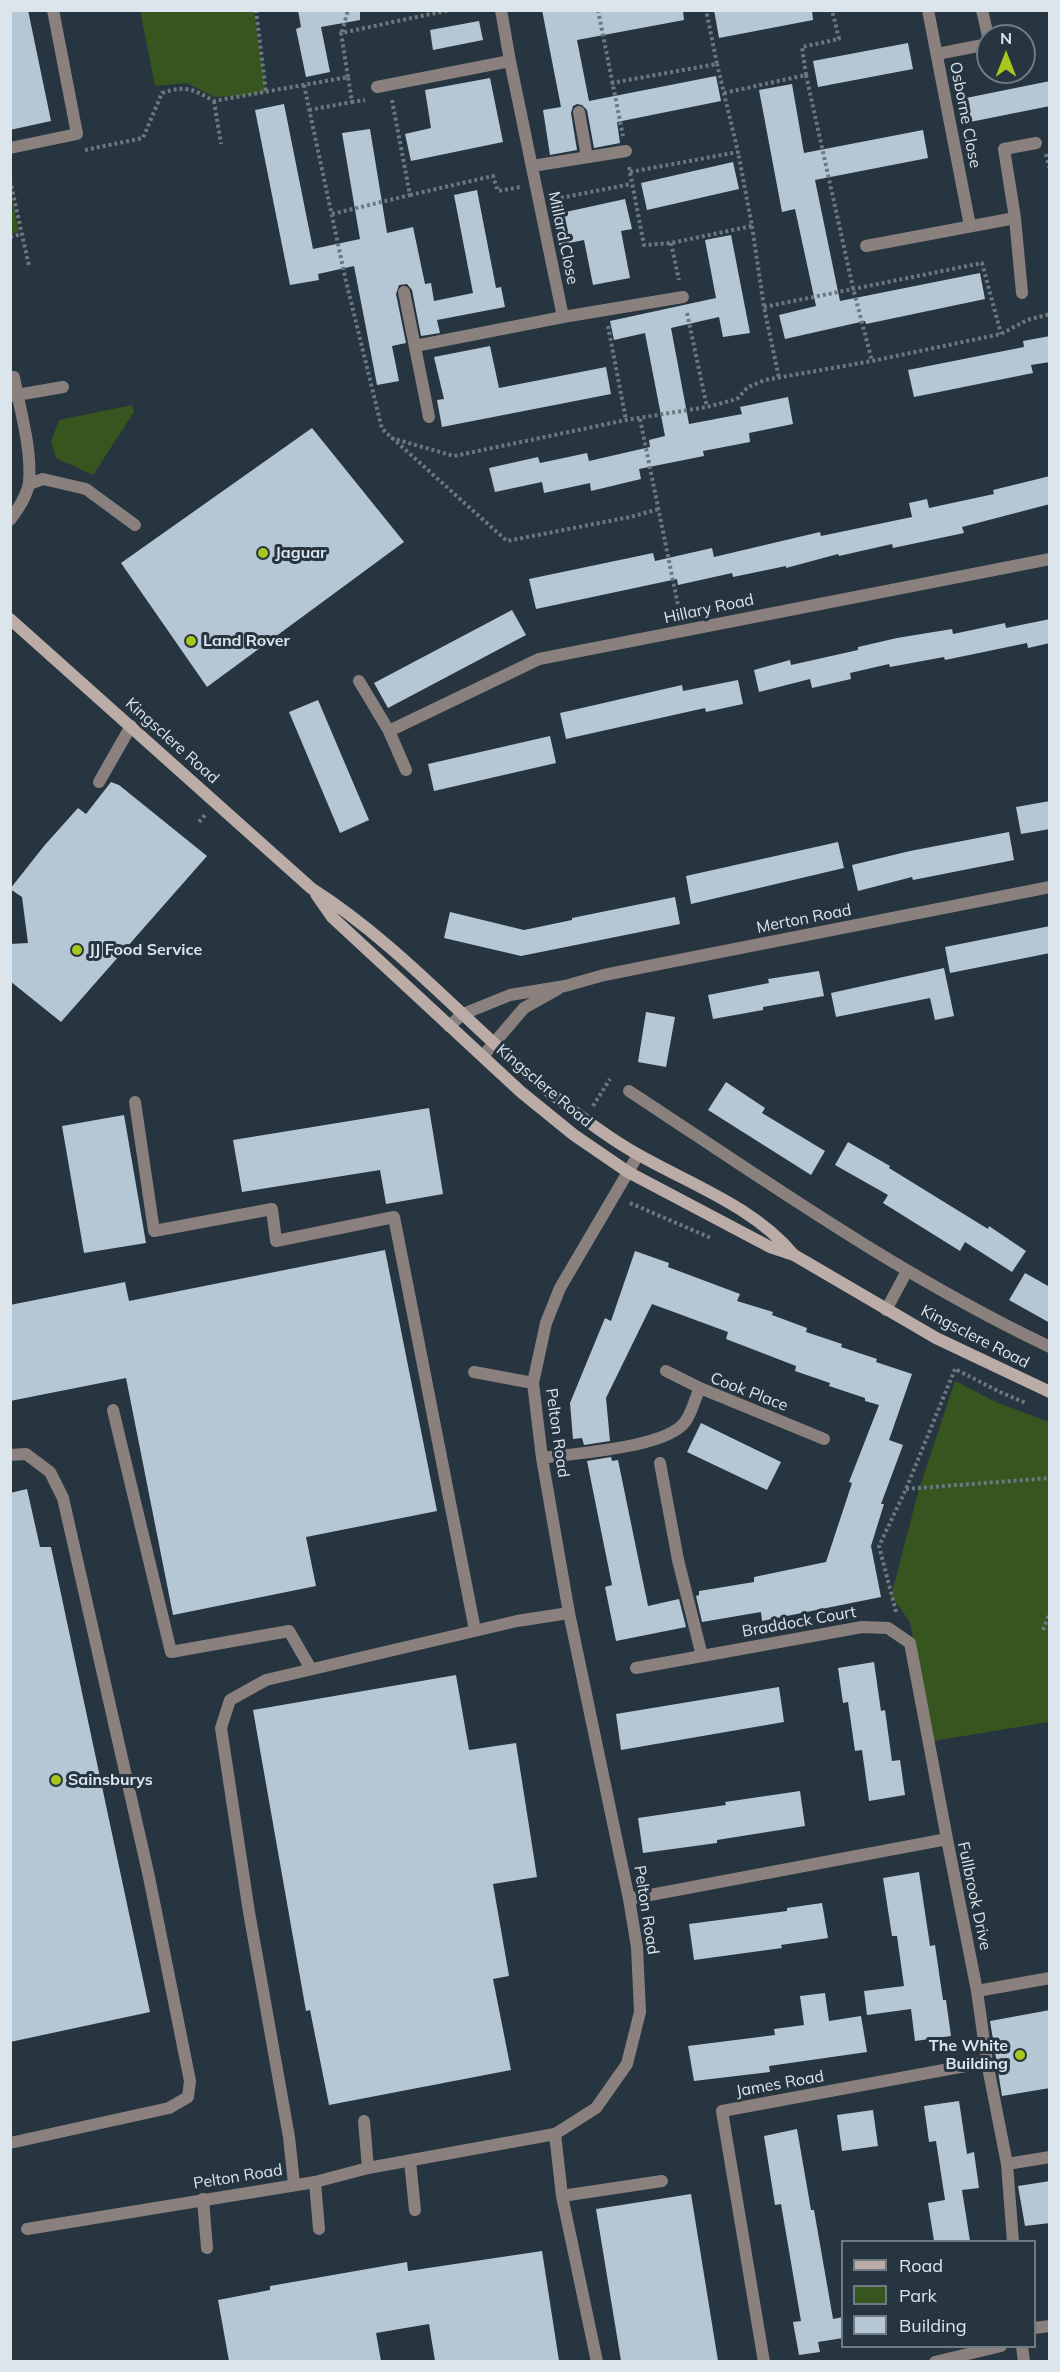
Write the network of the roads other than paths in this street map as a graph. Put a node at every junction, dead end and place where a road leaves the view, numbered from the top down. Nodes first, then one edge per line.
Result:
1 (53, 10) edge
2 (501, 10) edge
3 (928, 10) edge
4 (976, 46) edge
5 (937, 54) junction
6 (510, 61) junction
7 (378, 92) road end
8 (579, 112) dead end
9 (1036, 143) dead end
10 (10, 147) edge
11 (626, 151) road end
12 (586, 157) junction
13 (532, 166) junction
14 (1015, 218) junction
15 (970, 226) junction
16 (866, 246) dead end
17 (404, 292) dead end
18 (1022, 293) dead end
19 (683, 297) road end
20 (563, 317) junction
21 (415, 346) junction
22 (14, 377) dead end
23 (63, 387) dead end
24 (14, 395) edge
25 (429, 417) dead end
26 (29, 484) junction
27 (10, 520) edge
28 (135, 525) dead end
29 (1050, 559) edge
30 (10, 619) edge
31 (359, 681) dead end
32 (131, 726) junction
33 (389, 731) junction
34 (406, 770) dead end
35 (99, 782) dead end
36 (1050, 886) edge
37 (311, 888) junction
38 (565, 986) junction
39 (463, 1014) junction
40 (449, 1026) junction
41 (492, 1044) junction
42 (483, 1056) junction
43 (629, 1091) dead end
44 (135, 1102) dead end
45 (638, 1155) junction
46 (628, 1172) junction
47 (794, 1255) junction
48 (907, 1271) junction
49 (886, 1310) junction
50 (1050, 1347) edge
51 (666, 1371) dead end
52 (474, 1372) dead end
53 (533, 1383) junction
54 (700, 1388) junction
55 (1050, 1392) edge
56 (113, 1410) dead end
57 (824, 1439) dead end
58 (10, 1455) edge
59 (543, 1458) junction
60 (660, 1462) dead end
61 (570, 1613) junction
62 (475, 1630) junction
63 (702, 1656) junction
64 (636, 1668) dead end
65 (311, 1669) junction
66 (947, 1839) junction
67 (629, 1899) junction
68 (1050, 1978) edge
69 (977, 1990) junction
70 (987, 2062) junction
71 (364, 2121) dead end
72 (555, 2134) junction
73 (10, 2143) edge
74 (1050, 2157) edge
75 (410, 2161) junction
76 (1007, 2164) junction
77 (368, 2168) junction
78 (662, 2181) dead end
79 (315, 2182) junction
80 (294, 2184) junction
81 (562, 2196) junction
82 (203, 2199) junction
83 (415, 2210) dead end
84 (27, 2229) dead end
85 (319, 2229) dead end
86 (1013, 2240) edge
87 (207, 2248) dead end
88 (992, 2348) edge
89 (597, 2361) edge
90 (764, 2361) edge
91 (935, 2361) edge

1 - 10 street
2 - 6 street, Millard Close
3 - 5 street, Osborne Close
4 - 5 street
5 - 15 street, Osborne Close
6 - 7 street
6 - 13 street, Millard Close
8 - 12 street
9 - 14 street
11 - 12 street
12 - 13 street
13 - 20 street, Millard Close
14 - 15 street
14 - 18 street
15 - 16 street
17 - 21 street
19 - 20 street
20 - 21 street
21 - 25 street
22 - 24 street
23 - 24 street
24 - 26 street
26 - 27 street
26 - 28 street
29 - 33 street, Hillary Road
30 - 32 street, Kingsclere Road
31 - 33 street
32 - 35 street
32 - 37 street, Kingsclere Road
33 - 34 street
36 - 38 street, Merton Road
37 - 39 street, Kingsclere Road
37 - 40 street, Kingsclere Road
38 - 39 street, Merton Road
38 - 41 street, Merton Road
39 - 40 street, Merton Road
39 - 41 street, Kingsclere Road
40 - 42 street, Kingsclere Road
41 - 42 street, Merton Road
41 - 45 street, Kingsclere Road
42 - 46 street, Kingsclere Road
43 - 48 street, Kingsclere Road
44 - 62 street
45 - 46 street, Pelton Road
45 - 47 street, Kingsclere Road
46 - 47 street, Kingsclere Road
46 - 53 street, Pelton Road
47 - 49 street, Kingsclere Road
48 - 49 street
48 - 50 street, Kingsclere Road
49 - 55 street, Kingsclere Road
51 - 54 street
52 - 53 street
53 - 59 street, Pelton Road
54 - 57 street, Cook Place
54 - 59 street, Cook Place
56 - 65 street
58 - 73 street
59 - 61 street, Pelton Road
60 - 63 street
61 - 62 street
61 - 67 street, Pelton Road
62 - 65 street
63 - 64 street, Braddock Court
63 - 66 street, Braddock Court
65 - 80 street
66 - 67 street, Fullbrook Drive
66 - 69 street, Fullbrook Drive
67 - 72 street, Pelton Road
68 - 69 street
69 - 70 street, Fullbrook Drive
70 - 76 street, Fullbrook Drive
70 - 90 street, James Road
71 - 77 street
72 - 75 street, Pelton Road
72 - 81 street
74 - 76 street
75 - 77 street, Pelton Road
75 - 83 street
76 - 86 street, Fullbrook Drive
77 - 79 street, Pelton Road
78 - 81 street
79 - 80 street, Pelton Road
79 - 85 street
80 - 82 street, Pelton Road
81 - 89 street
82 - 84 street, Pelton Road
82 - 87 street
88 - 91 street

